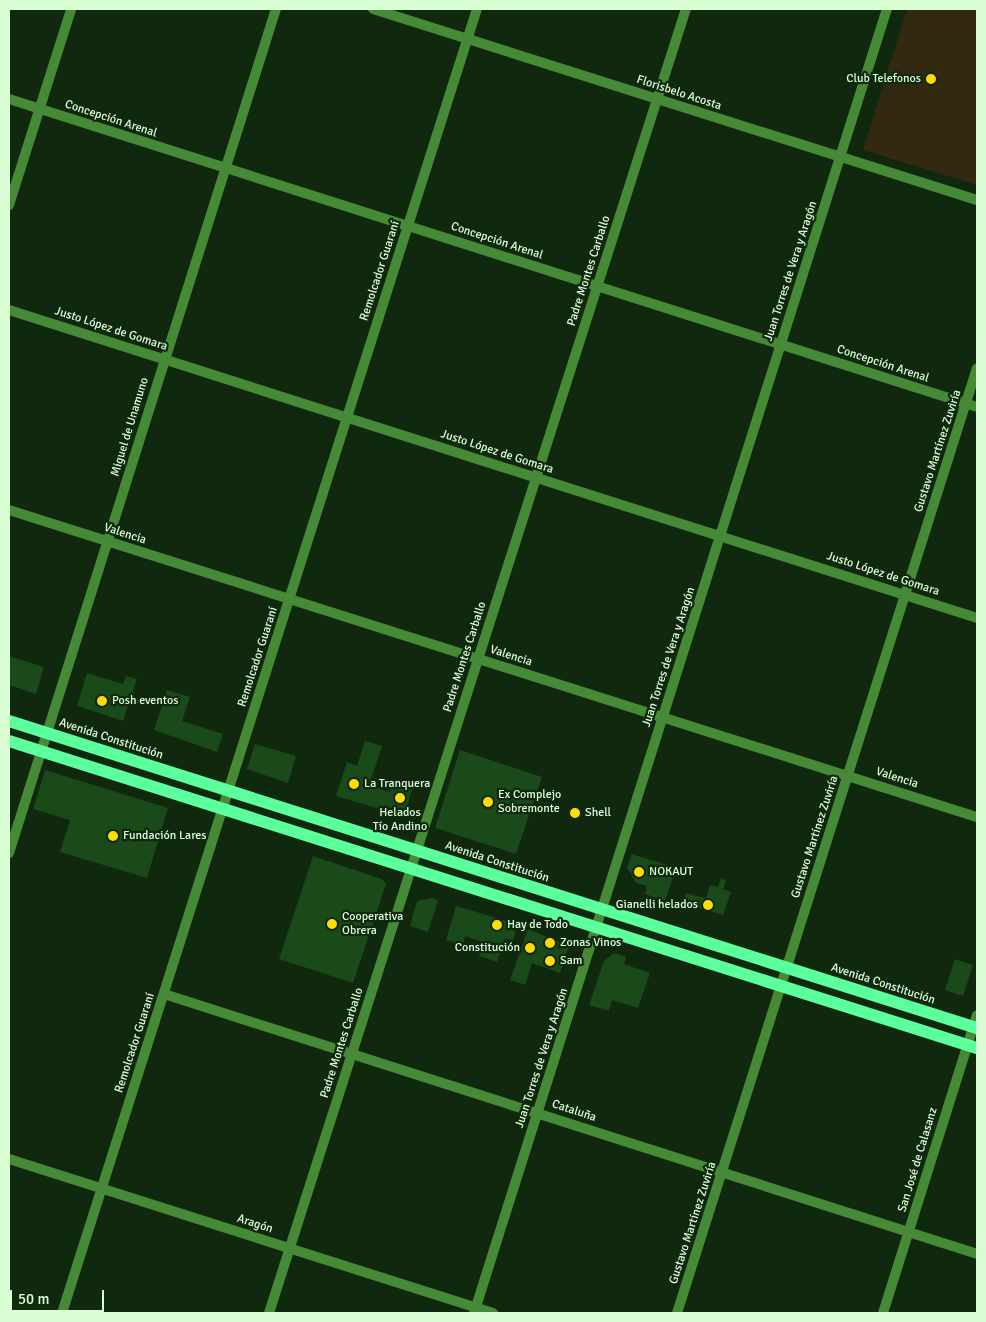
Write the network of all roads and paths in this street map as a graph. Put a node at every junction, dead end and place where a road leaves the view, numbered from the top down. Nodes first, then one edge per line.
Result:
1 (71, 9) edge
2 (276, 9) edge
3 (373, 9) edge
4 (477, 9) edge
5 (686, 9) edge
6 (887, 9) edge
7 (468, 39) junction
8 (657, 99) junction
9 (9, 100) edge
10 (39, 109) junction
11 (840, 157) junction
12 (225, 168) junction
13 (977, 200) edge
14 (9, 206) edge
15 (408, 226) junction
16 (597, 286) junction
17 (9, 310) edge
18 (780, 345) junction
19 (165, 360) junction
20 (977, 368) edge
21 (966, 404) junction
22 (977, 407) edge
23 (347, 417) junction
24 (536, 477) junction
25 (9, 510) edge
26 (720, 536) junction
27 (108, 541) junction
28 (905, 594) junction
29 (289, 599) junction
30 (977, 618) edge
31 (478, 659) junction
32 (663, 717) junction
33 (9, 721) edge
34 (47, 733) junction
35 (9, 741) edge
36 (41, 751) junction
37 (848, 776) junction
38 (228, 791) junction
39 (222, 809) junction
40 (977, 817) edge
41 (417, 850) junction
42 (9, 853) edge
43 (411, 869) junction
44 (602, 909) junction
45 (596, 927) junction
46 (787, 968) junction
47 (781, 986) junction
48 (164, 994) junction
49 (976, 1023) edge
50 (972, 1046) edge
51 (352, 1054) junction
52 (538, 1113) junction
53 (9, 1159) edge
54 (722, 1172) junction
55 (102, 1188) junction
56 (909, 1233) junction
57 (290, 1248) junction
58 (977, 1254) edge
59 (475, 1310) edge
60 (62, 1313) edge
61 (269, 1313) edge
62 (493, 1313) edge
63 (677, 1313) edge
64 (883, 1313) edge

1 - 10 street
2 - 12 street, Miguel de Unamuno
3 - 7 street, Florisbelo Acosta
4 - 7 street, Remolcador Guaraní
5 - 8 street, Padre Montes Carballo
6 - 11 street, Juan Torres de Vera y Aragón
7 - 8 street, Florisbelo Acosta
7 - 15 street, Remolcador Guaraní
8 - 11 street, Florisbelo Acosta
8 - 16 street, Padre Montes Carballo
9 - 10 street, Concepción Arenal
10 - 12 street, Concepción Arenal
10 - 14 street
11 - 13 street, Florisbelo Acosta
11 - 18 street, Juan Torres de Vera y Aragón
12 - 15 street, Concepción Arenal
12 - 19 street, Miguel de Unamuno
15 - 16 street, Concepción Arenal
15 - 23 street, Remolcador Guaraní
16 - 18 street, Concepción Arenal
16 - 24 street, Padre Montes Carballo
17 - 19 street, Justo López de Gomara
18 - 21 street, Concepción Arenal
18 - 26 street, Juan Torres de Vera y Aragón
19 - 23 street, Justo López de Gomara
19 - 27 street, Miguel de Unamuno
20 - 21 street, Gustavo Martínez Zuviría
21 - 22 street, Concepción Arenal
21 - 28 street, Gustavo Martínez Zuviría
23 - 24 street, Justo López de Gomara
23 - 29 street, Remolcador Guaraní
24 - 26 street, Justo López de Gomara
24 - 31 street, Padre Montes Carballo
25 - 27 street, Valencia
26 - 28 street, Justo López de Gomara
26 - 32 street, Juan Torres de Vera y Aragón
27 - 29 street, Valencia
27 - 34 street, Miguel de Unamuno
28 - 30 street, Justo López de Gomara
28 - 37 street, Gustavo Martínez Zuviría
29 - 31 street, Valencia
29 - 38 street, Remolcador Guaraní
31 - 32 street, Valencia
31 - 41 street, Padre Montes Carballo
32 - 37 street, Valencia
32 - 44 street, Juan Torres de Vera y Aragón
33 - 34 main road, Avenida Constitución
34 - 36 street, Miguel de Unamuno
34 - 38 main road, Avenida Constitución
35 - 36 main road
36 - 39 main road
36 - 42 street, Miguel de Unamuno
37 - 40 street, Valencia
37 - 46 street, Gustavo Martínez Zuviría
38 - 39 street, Remolcador Guaraní
38 - 41 main road, Avenida Constitución
39 - 43 main road
39 - 48 street, Remolcador Guaraní
41 - 43 street, Padre Montes Carballo
41 - 44 main road, Avenida Constitución
43 - 45 main road
43 - 51 street, Padre Montes Carballo
44 - 45 street, Juan Torres de Vera y Aragón
44 - 46 main road, Avenida Constitución
45 - 47 main road
45 - 52 street, Juan Torres de Vera y Aragón
46 - 47 street, Gustavo Martínez Zuviría
46 - 49 main road, Avenida Constitución
47 - 50 main road
47 - 54 street, Gustavo Martínez Zuviría
48 - 51 street, Cataluña
48 - 55 street, Remolcador Guaraní
49 - 50 street, San José de Calasanz
50 - 56 street, San José de Calasanz
51 - 52 street, Cataluña
51 - 57 street, Padre Montes Carballo
52 - 54 street, Cataluña
52 - 59 street, Juan Torres de Vera y Aragón
53 - 55 street, Aragón
54 - 56 street, Cataluña
54 - 63 street, Gustavo Martínez Zuviría
55 - 57 street, Aragón
55 - 60 street, Remolcador Guaraní
56 - 58 street, Cataluña
56 - 64 street, San José de Calasanz
57 - 59 street, Aragón
57 - 61 street, Padre Montes Carballo
59 - 62 street, Aragón

